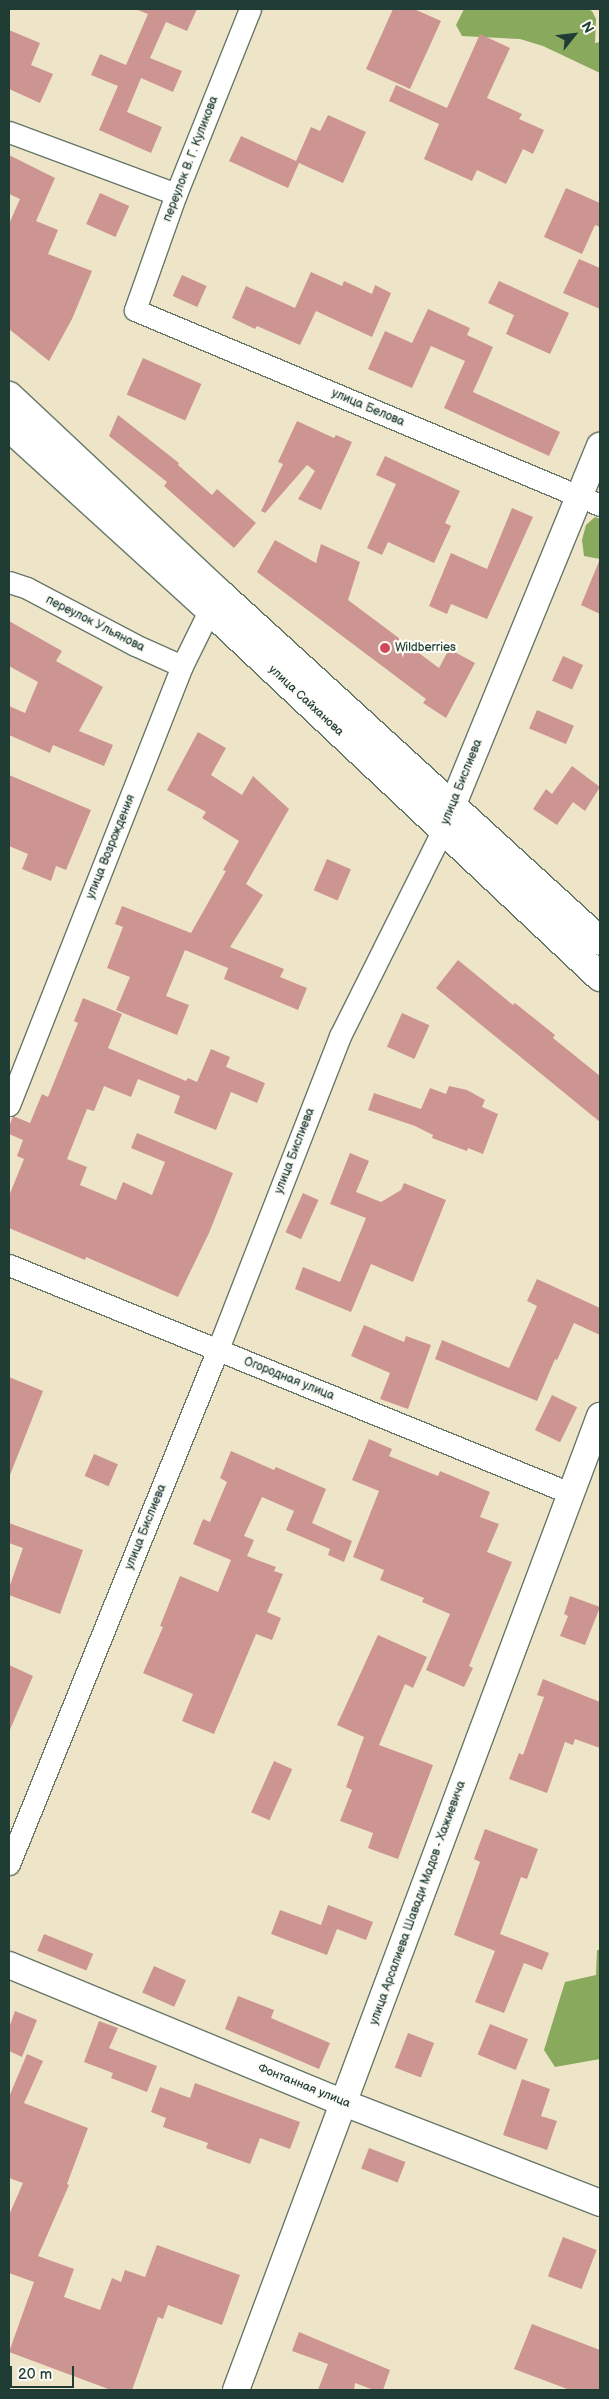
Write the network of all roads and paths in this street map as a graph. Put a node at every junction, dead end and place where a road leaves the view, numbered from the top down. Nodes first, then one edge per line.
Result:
1 (250, 9) edge
2 (9, 132) edge
3 (176, 194) junction
4 (135, 310) joint
5 (9, 396) edge
6 (9, 427) edge
7 (600, 446) edge
8 (590, 501) edge
9 (9, 582) edge
10 (214, 602) junction
11 (182, 666) junction
12 (448, 817) junction
13 (600, 942) edge
14 (600, 978) edge
15 (9, 1105) edge
16 (9, 1266) edge
17 (218, 1349) junction
18 (600, 1416) edge
19 (570, 1493) junction
20 (9, 1864) edge
21 (9, 1965) edge
22 (344, 2103) junction
23 (600, 2203) edge
24 (236, 2390) edge

1 - 3 street, переулок В. Г. Куликова
2 - 3 street
3 - 4 street, переулок В. Г. Куликова
4 - 8 street, улица Белова
5 - 10 main road, улица Сайханова
6 - 10 main road, улица Сайханова
7 - 8 street, улица Бислиева
8 - 12 street, улица Бислиева
9 - 11 street, переулок Ульянова
10 - 11 street, улица Возрождения
10 - 12 main road, улица Сайханова
11 - 15 street, улица Возрождения
12 - 13 main road, улица Сайханова
12 - 14 main road, улица Сайханова
12 - 17 street, улица Бислиева
16 - 17 street, Огородная улица
17 - 19 street, Огородная улица
17 - 20 street, улица Бислиева
18 - 19 street, улица Арсалиева Шавади Мадов - Хажиевича
19 - 22 street, улица Арсалиева Шавади Мадов - Хажиевича
21 - 22 street, Фонтанная улица
22 - 23 street, Фонтанная улица
22 - 24 street, улица Арсалиева Шавади Мадов - Хажиевича

